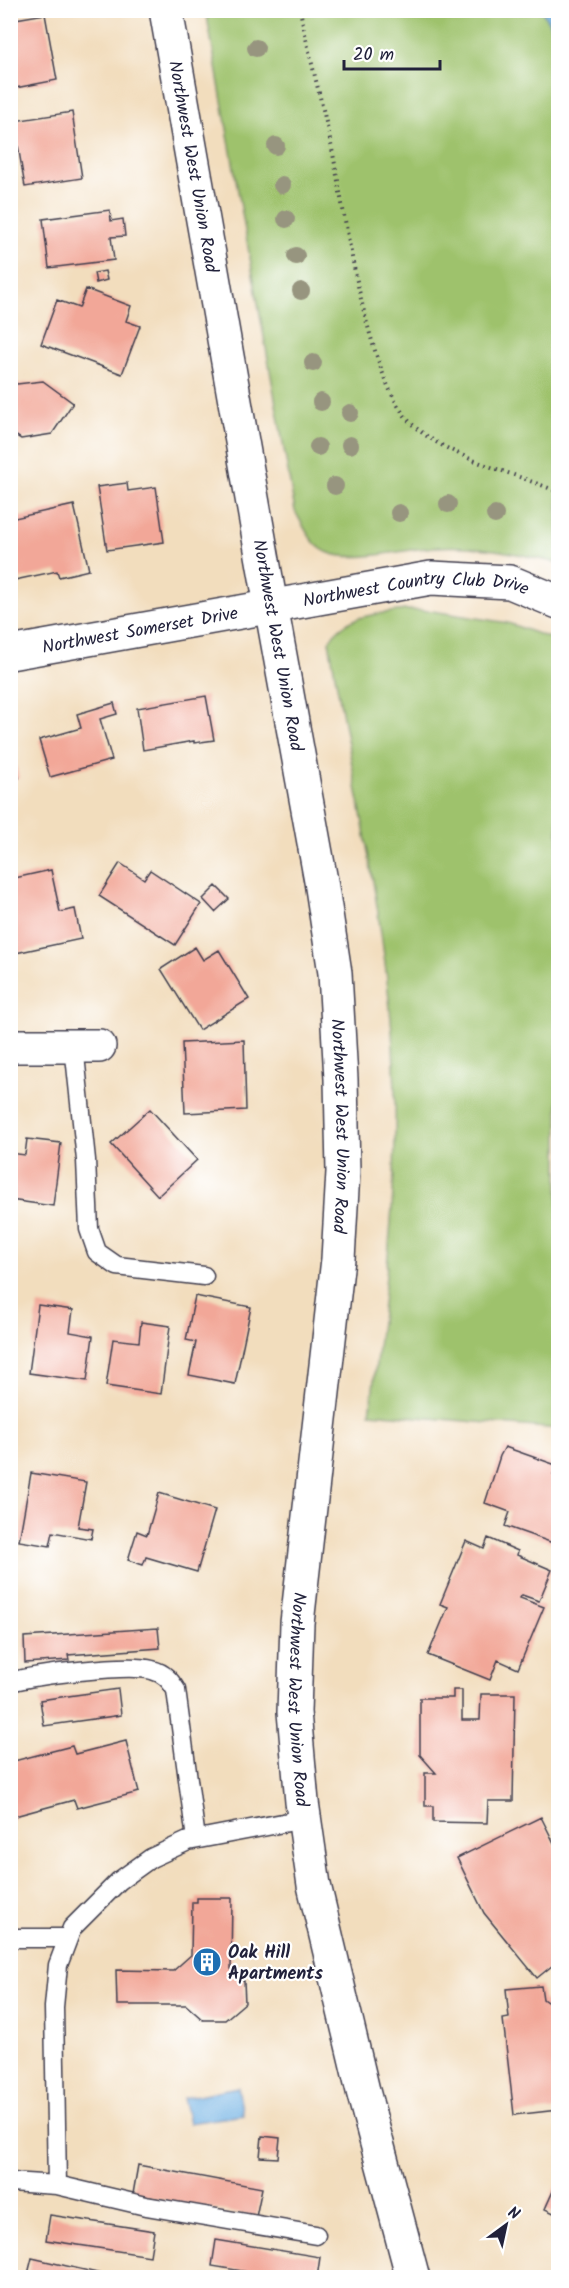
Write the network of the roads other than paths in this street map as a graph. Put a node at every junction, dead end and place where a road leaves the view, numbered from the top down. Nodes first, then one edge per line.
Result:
1 (166, 10) edge
2 (558, 602) edge
3 (271, 606) junction
4 (10, 653) edge
5 (10, 1046) edge
6 (86, 1046) joint
7 (204, 1276) dead end
8 (10, 1682) edge
9 (304, 1819) junction
10 (196, 1839) junction
11 (10, 1938) edge
12 (68, 1938) junction
13 (10, 2182) edge
14 (57, 2185) junction
15 (316, 2235) dead end
16 (413, 2277) edge

1 - 3 main road, Northwest West Union Road
2 - 3 main road, Northwest Country Club Drive
3 - 4 main road, Northwest Somerset Drive
3 - 9 main road, Northwest West Union Road
5 - 6 main road
6 - 7 lane
8 - 10 lane
9 - 10 lane
9 - 16 main road, Northwest West Union Road
10 - 12 lane
11 - 12 lane
12 - 14 lane
13 - 14 lane
14 - 15 lane

